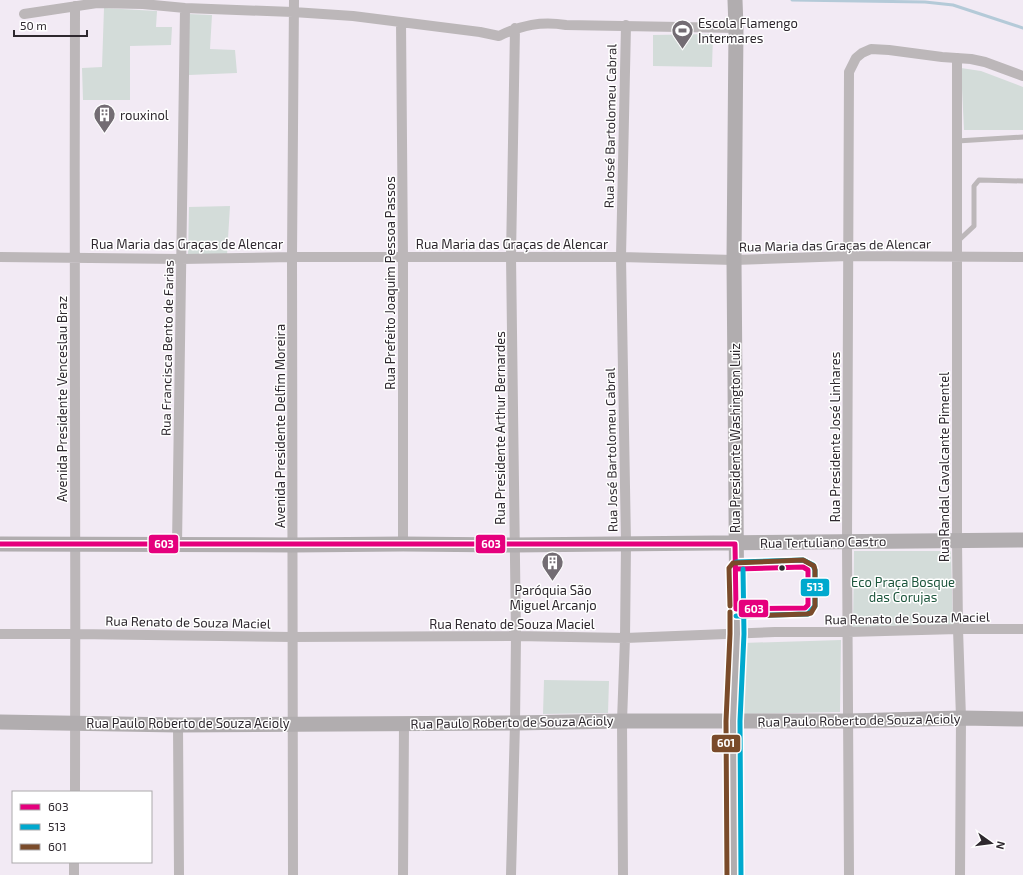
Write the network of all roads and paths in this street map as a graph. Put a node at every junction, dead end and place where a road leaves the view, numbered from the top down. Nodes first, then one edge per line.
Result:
1 (294, 0) edge
2 (735, 0) edge
3 (75, 6) junction
4 (185, 8) junction
5 (293, 12) junction
6 (24, 14) dead end
7 (401, 22) junction
8 (626, 25) junction
9 (515, 28) junction
10 (736, 28) junction
11 (958, 58) junction
12 (1023, 76) edge
13 (1023, 137) edge
14 (957, 141) junction
15 (1023, 181) edge
16 (958, 241) junction
17 (511, 256) junction
18 (848, 256) junction
19 (0, 257) edge
20 (292, 257) junction
21 (403, 257) junction
22 (621, 257) junction
23 (958, 257) junction
24 (1023, 257) edge
25 (74, 258) junction
26 (181, 259) junction
27 (734, 260) junction
28 (957, 540) junction
29 (1023, 540) edge
30 (847, 541) junction
31 (0, 544) edge
32 (403, 544) junction
33 (626, 544) junction
34 (735, 544) junction
35 (75, 545) junction
36 (177, 545) junction
37 (293, 545) junction
38 (514, 545) junction
39 (736, 569) junction
40 (736, 609) junction
41 (958, 629) junction
42 (1023, 629) edge
43 (848, 632) junction
44 (0, 634) edge
45 (76, 634) junction
46 (737, 634) junction
47 (516, 636) junction
48 (292, 638) junction
49 (625, 638) junction
50 (961, 718) junction
51 (1023, 719) edge
52 (622, 721) junction
53 (733, 721) junction
54 (848, 721) junction
55 (0, 722) edge
56 (75, 723) junction
57 (293, 723) junction
58 (515, 723) junction
59 (404, 724) junction
60 (178, 725) junction
61 (75, 791) edge
62 (74, 863) edge
63 (74, 875) edge
64 (179, 875) edge
65 (293, 875) edge
66 (403, 875) edge
67 (511, 875) edge
68 (623, 875) edge
69 (734, 875) edge
70 (849, 875) edge
71 (960, 875) edge

1 - 5 street, Avenida Presidente Delfim Moreira
2 - 10 street, Rua Presidente Washington Luiz
3 - 4 street
3 - 6 street
3 - 25 street, Avenida Presidente Venceslau Braz
4 - 5 street
4 - 26 street, Rua Francisca Bento de Farias
5 - 7 street
5 - 20 street, Avenida Presidente Delfim Moreira
7 - 9 street
7 - 21 street, Rua Prefeito Joaquim Pessoa Passos
8 - 9 street
8 - 10 street
8 - 22 street, Rua José Bartolomeu Cabral
9 - 17 street, Rua Presidente Arthur Bernardes
10 - 27 street, Rua Presidente Washington Luiz
11 - 12 street
11 - 14 street, Rua Randal Cavalcante Pimentel
11 - 18 street, Rua Presidente José Linhares
13 - 14 lane
14 - 16 street, Rua Randal Cavalcante Pimentel
15 - 16 lane
16 - 23 street, Rua Randal Cavalcante Pimentel
17 - 21 street, Rua Maria das Graças de Alencar
17 - 22 street, Rua Maria das Graças de Alencar
17 - 38 street, Rua Presidente Arthur Bernardes
18 - 23 street, Rua Maria das Graças de Alencar
18 - 27 street, Rua Maria das Graças de Alencar
18 - 30 street, Rua Presidente José Linhares
19 - 25 street, Rua Maria das Graças de Alencar
20 - 21 street, Rua Maria das Graças de Alencar
20 - 26 street, Rua Maria das Graças de Alencar
20 - 37 street, Avenida Presidente Delfim Moreira
21 - 32 street, Rua Prefeito Joaquim Pessoa Passos
22 - 27 street, Rua Maria das Graças de Alencar
22 - 33 street, Rua José Bartolomeu Cabral
23 - 24 street, Rua Maria das Graças de Alencar
23 - 28 street, Rua Randal Cavalcante Pimentel
25 - 26 street, Rua Maria das Graças de Alencar
25 - 35 street, Avenida Presidente Venceslau Braz
26 - 36 street, Rua Francisca Bento de Farias
27 - 34 street, Rua Presidente Washington Luiz
28 - 29 street, Rua Tertuliano Castro
28 - 30 street, Rua Tertuliano Castro
28 - 41 street, Rua Randal Cavalcante Pimentel
30 - 34 street, Rua Tertuliano Castro
30 - 43 street, Rua Presidente José Linhares
31 - 35 street, Rua Tertuliano Castro
32 - 37 street, Rua Tertuliano Castro
32 - 38 street, Rua Tertuliano Castro
33 - 34 street, Rua Tertuliano Castro
33 - 38 street, Rua Tertuliano Castro
33 - 49 street, Rua José Bartolomeu Cabral
34 - 39 street, Rua Presidente Washington Luiz
35 - 36 street, Rua Tertuliano Castro
35 - 45 street, Avenida Presidente Venceslau Braz
36 - 37 street, Rua Tertuliano Castro
37 - 48 street, Avenida Presidente Delfim Moreira
38 - 47 street, Rua Presidente Arthur Bernardes
39 - 40 street, Rua Presidente Washington Luiz
39 - 40 lane
40 - 46 street, Rua Presidente Washington Luiz
41 - 42 street, Rua Renato de Souza Maciel
41 - 43 street, Rua Renato de Souza Maciel
41 - 50 street, Rua Randal Cavalcante Pimentel
43 - 46 street, Rua Renato de Souza Maciel
43 - 54 street, Rua Presidente José Linhares
44 - 45 street, Rua Renato de Souza Maciel
45 - 48 street, Rua Renato de Souza Maciel
45 - 56 street, Avenida Presidente Venceslau Braz
46 - 49 street, Rua Renato de Souza Maciel
46 - 53 street, Rua Presidente Washington Luiz
47 - 48 street, Rua Renato de Souza Maciel
47 - 49 street, Rua Renato de Souza Maciel
47 - 58 street, Rua Presidente Arthur Bernardes
48 - 57 street, Avenida Presidente Delfim Moreira
49 - 52 street, Rua José Bartolomeu Cabral
50 - 51 street, Rua Paulo Roberto de Souza Acioly
50 - 54 street, Rua Paulo Roberto de Souza Acioly
50 - 71 street, Rua Randal Cavalcante Pimentel
52 - 53 street, Rua Paulo Roberto de Souza Acioly
52 - 58 street, Rua Paulo Roberto de Souza Acioly
52 - 68 street, Rua José Bartolomeu Cabral
53 - 54 street, Rua Paulo Roberto de Souza Acioly
53 - 69 street, Rua Presidente Washington Luiz
54 - 70 street, Rua Presidente José Linhares
55 - 56 street, Rua Paulo Roberto de Souza Acioly
56 - 60 street, Rua Paulo Roberto de Souza Acioly
56 - 61 street, Avenida Presidente Venceslau Braz
57 - 59 street, Rua Paulo Roberto de Souza Acioly
57 - 60 street, Rua Paulo Roberto de Souza Acioly
57 - 65 street, Avenida Presidente Delfim Moreira
58 - 59 street, Rua Paulo Roberto de Souza Acioly
58 - 67 street, Rua Presidente Arthur Bernardes
59 - 66 street
60 - 64 street
62 - 63 street

